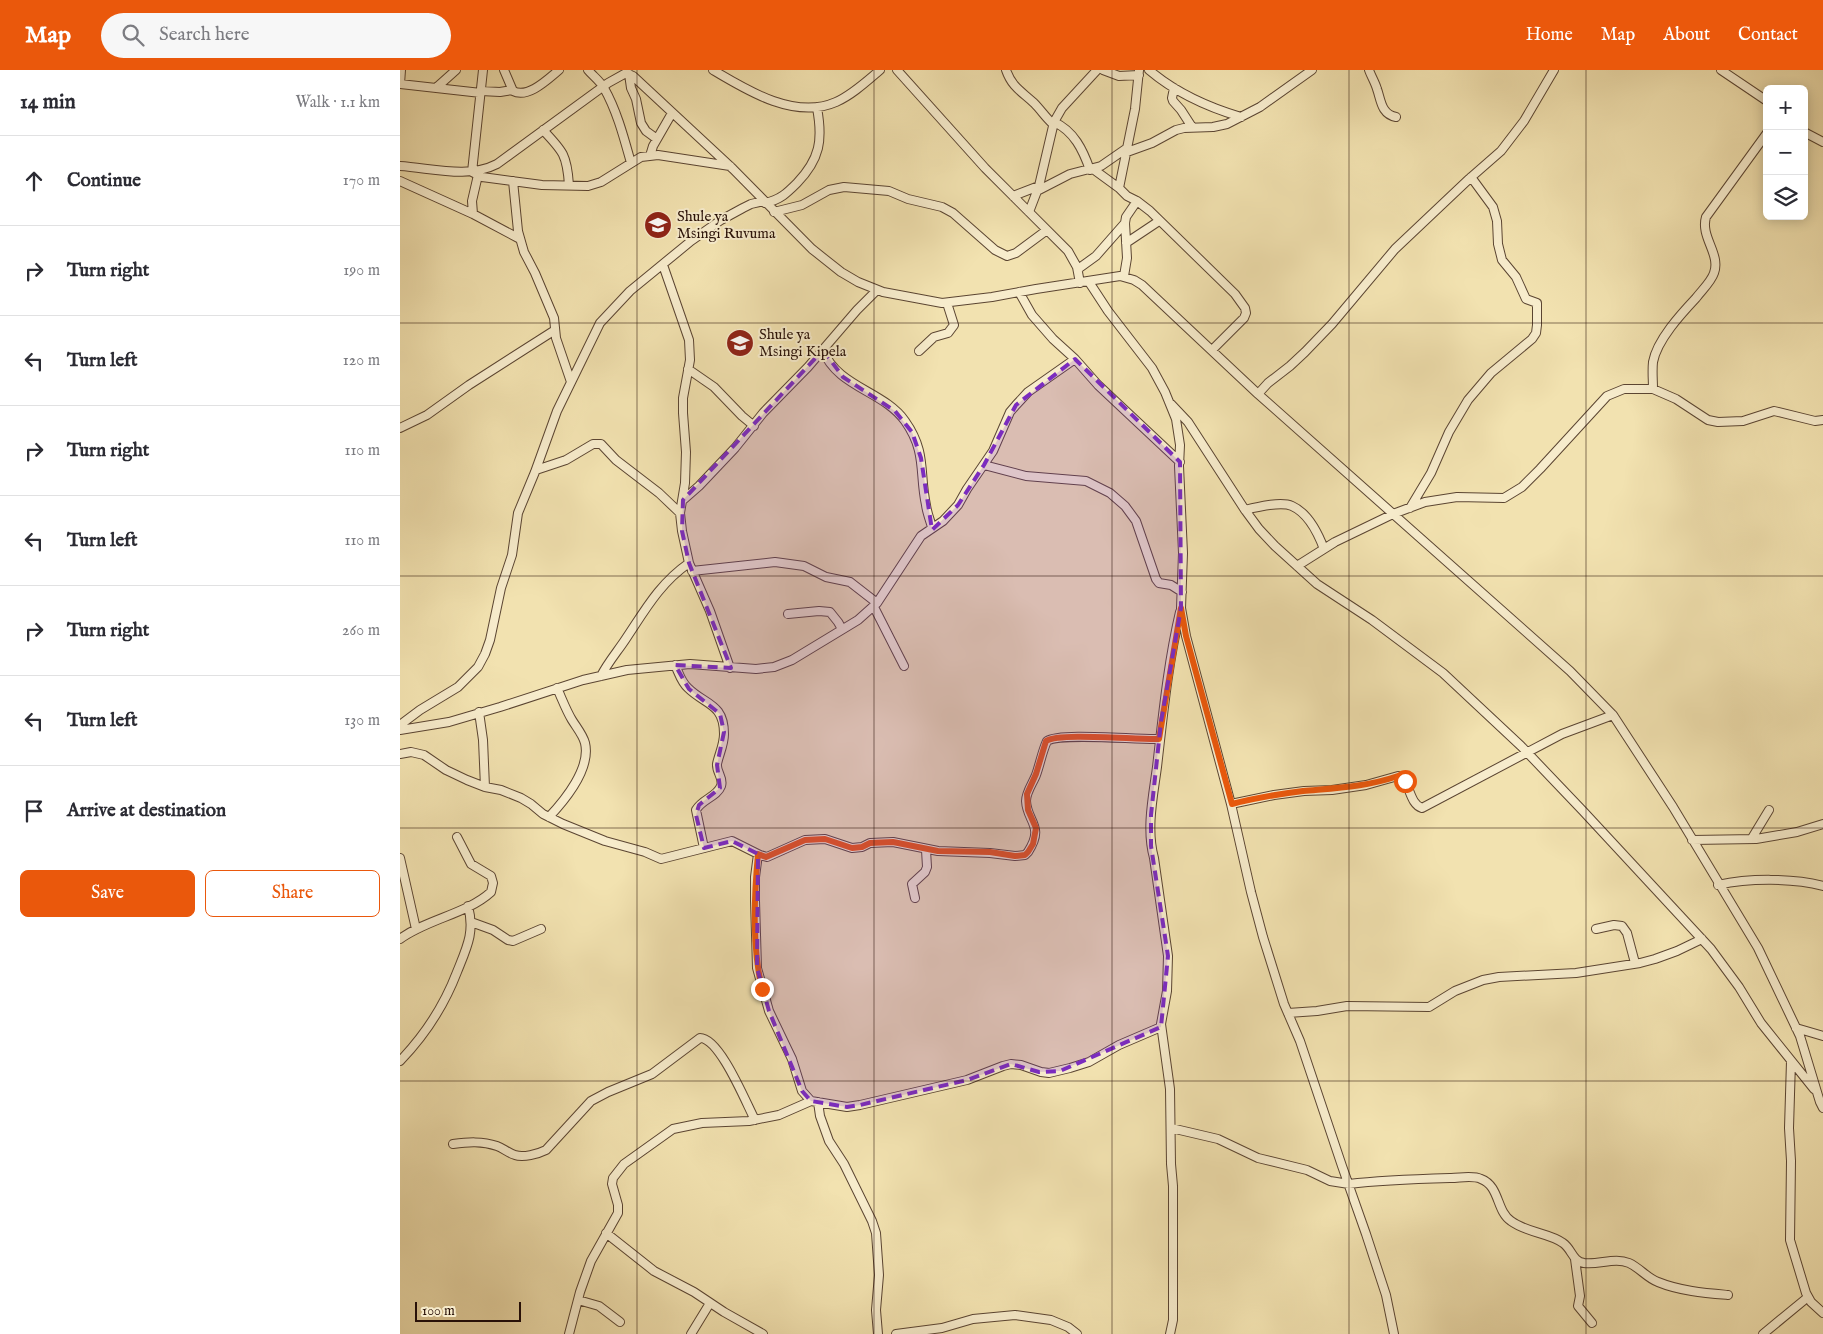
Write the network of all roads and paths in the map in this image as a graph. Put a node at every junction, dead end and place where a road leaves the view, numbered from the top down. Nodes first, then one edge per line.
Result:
1 (401, 70) edge
2 (456, 70) edge
3 (483, 70) edge
4 (504, 70) edge
5 (559, 70) edge
6 (588, 70) edge
7 (713, 70) edge
8 (880, 70) edge
9 (897, 70) edge
10 (1006, 70) edge
11 (1098, 70) edge
12 (1104, 70) edge
13 (1149, 70) edge
14 (1312, 70) edge
15 (1369, 70) edge
16 (1554, 70) edge
17 (1721, 70) edge
18 (628, 72) edge
19 (1139, 73) edge
20 (400, 84) edge
21 (603, 86) junction
22 (437, 87) junction
23 (1174, 88) junction
24 (512, 90) junction
25 (481, 92) junction
26 (1763, 98) edge
27 (817, 108) junction
28 (672, 113) junction
29 (1241, 117) junction
30 (1396, 117) dead end
31 (1054, 123) junction
32 (1192, 127) junction
33 (543, 130) junction
34 (1808, 134) edge
35 (657, 139) junction
36 (1763, 139) edge
37 (1823, 142) edge
38 (1127, 150) junction
39 (650, 156) junction
40 (631, 163) junction
41 (400, 166) edge
42 (730, 166) junction
43 (1091, 170) junction
44 (475, 173) junction
45 (1471, 177) junction
46 (513, 181) junction
47 (400, 182) edge
48 (569, 185) junction
49 (1038, 188) junction
50 (1119, 188) junction
51 (1014, 196) junction
52 (1137, 201) junction
53 (764, 202) junction
54 (774, 212) junction
55 (1029, 212) junction
56 (473, 214) junction
57 (1160, 221) junction
58 (1124, 223) junction
59 (1046, 230) junction
60 (520, 238) junction
61 (1126, 243) junction
62 (663, 264) junction
63 (1078, 269) junction
64 (1124, 276) junction
65 (1090, 282) junction
66 (1080, 283) junction
67 (877, 290) junction
68 (1019, 292) junction
69 (947, 302) junction
70 (555, 330) junction
71 (824, 350) junction
72 (1212, 350) junction
73 (919, 351) dead end
74 (1075, 359) junction
75 (688, 369) junction
76 (571, 382) junction
77 (1653, 389) junction
78 (1258, 394) junction
79 (1170, 403) junction
80 (1823, 420) edge
81 (754, 426) junction
82 (400, 428) edge
83 (1180, 462) junction
84 (984, 465) junction
85 (536, 470) junction
86 (683, 500) junction
87 (1410, 508) junction
88 (1245, 510) junction
89 (680, 514) junction
90 (1394, 514) junction
91 (932, 527) junction
92 (1324, 549) junction
93 (1297, 566) junction
94 (690, 567) junction
95 (1182, 592) junction
96 (876, 605) junction
97 (1181, 608) junction
98 (788, 614) dead end
99 (842, 629) junction
100 (675, 665) junction
101 (904, 666) dead end
102 (730, 668) junction
103 (601, 676) junction
104 (557, 688) junction
105 (479, 712) junction
106 (1613, 715) junction
107 (400, 725) edge
108 (400, 730) edge
109 (1159, 739) junction
110 (400, 754) edge
111 (1528, 754) junction
112 (485, 787) junction
113 (1232, 804) junction
114 (1768, 810) dead end
115 (549, 816) junction
116 (1823, 824) edge
117 (458, 837) dead end
118 (1752, 838) junction
119 (1692, 840) junction
120 (704, 848) junction
121 (926, 850) junction
122 (758, 854) junction
123 (400, 858) edge
124 (1718, 885) junction
125 (1823, 886) edge
126 (915, 898) dead end
127 (468, 906) junction
128 (471, 922) junction
129 (416, 929) junction
130 (1596, 929) dead end
131 (540, 930) dead end
132 (400, 939) edge
133 (1702, 939) junction
134 (1635, 963) junction
135 (1288, 1013) junction
136 (1161, 1027) junction
137 (1796, 1028) junction
138 (1823, 1036) edge
139 (400, 1061) edge
140 (1791, 1061) junction
141 (1817, 1092) junction
142 (815, 1102) junction
143 (1823, 1108) edge
144 (754, 1120) junction
145 (1171, 1128) junction
146 (453, 1144) dead end
147 (1349, 1184) junction
148 (606, 1233) junction
149 (1575, 1259) junction
150 (1728, 1296) dead end
151 (1808, 1297) junction
152 (578, 1300) junction
153 (710, 1303) junction
154 (1823, 1313) edge
155 (620, 1322) dead end
156 (1592, 1323) dead end
157 (568, 1334) edge
158 (691, 1334) edge
159 (763, 1334) edge
160 (878, 1334) edge
161 (896, 1334) edge
162 (1077, 1334) edge
163 (1170, 1334) edge
164 (1394, 1334) edge
165 (1763, 1334) edge

1 - 20 street
2 - 22 street
3 - 25 street
4 - 24 street
5 - 24 street
6 - 21 street
7 - 27 street
8 - 27 street
9 - 51 street
10 - 31 street
11 - 31 street
12 - 19 street
13 - 23 street
14 - 29 street
15 - 30 street
16 - 45 street
17 - 26 street
18 - 21 street
18 - 28 street
18 - 35 street
19 - 38 street
20 - 22 street
21 - 33 street
21 - 40 street
22 - 25 street
23 - 29 street
23 - 32 street
24 - 25 street
25 - 44 street
27 - 53 street
28 - 35 street
28 - 42 street
29 - 32 street
31 - 43 street
31 - 49 street
32 - 38 street
33 - 44 street
33 - 48 street
34 - 37 street
35 - 39 street
36 - 77 street
38 - 43 street
38 - 50 street
39 - 40 street
39 - 42 street
40 - 48 street
41 - 44 street
42 - 53 street
43 - 49 street
43 - 50 street
44 - 46 street
44 - 56 street
45 - 78 street
45 - 87 street
46 - 48 street
46 - 60 street
47 - 56 street
49 - 51 street
49 - 55 street
50 - 52 street
51 - 55 street
52 - 57 street
52 - 58 street
53 - 54 street
53 - 62 street
54 - 59 street
54 - 67 street
55 - 59 street
56 - 60 street
57 - 61 street
57 - 72 street
58 - 61 street
58 - 63 street
59 - 63 street
60 - 70 street
61 - 64 street
62 - 75 street
62 - 76 street
63 - 66 street
64 - 65 street
64 - 72 street
65 - 66 street
65 - 79 street
66 - 68 street
67 - 69 street
67 - 71 street
68 - 69 street
68 - 74 street
69 - 73 street
70 - 76 street
70 - 82 street
71 - 81 street
71 - 91 street
72 - 78 street
74 - 83 street
74 - 84 street
75 - 81 street
75 - 86 street
76 - 85 street
77 - 80 street
77 - 87 street
78 - 90 street
79 - 83 street
79 - 88 street
81 - 86 street
83 - 95 street
84 - 91 street
84 - 95 street
85 - 89 street
85 - 107 street
86 - 89 street
87 - 90 street
88 - 92 street
88 - 93 street
89 - 94 street
90 - 92 street
90 - 106 street
91 - 96 street
92 - 93 street
93 - 111 street
94 - 96 street
94 - 102 street
94 - 103 street
95 - 97 street
96 - 99 street
96 - 101 street
97 - 109 street
97 - 113 street
98 - 99 street
99 - 102 street
100 - 102 street
100 - 103 street
100 - 120 street
103 - 104 street
104 - 105 street
104 - 115 street
105 - 108 street
105 - 112 street
106 - 111 street
106 - 119 street
109 - 121 street
109 - 136 street
110 - 112 street
111 - 113 street
111 - 133 street
112 - 115 street
113 - 135 street
114 - 118 street
115 - 120 street
116 - 118 street
117 - 127 street
118 - 119 street
119 - 124 street
120 - 122 street
121 - 122 street
121 - 126 street
122 - 142 street
123 - 129 street
124 - 125 street
124 - 137 street
127 - 128 street
127 - 129 street
128 - 131 street
128 - 139 street
129 - 132 street
130 - 134 street
133 - 134 street
133 - 140 street
134 - 135 street
135 - 147 street
136 - 142 street
136 - 145 street
137 - 138 street
137 - 141 street
140 - 141 street
140 - 151 street
141 - 143 street
142 - 144 street
142 - 160 street
144 - 146 street
144 - 148 street
145 - 147 street
145 - 163 street
147 - 149 street
147 - 164 street
148 - 152 street
148 - 153 street
149 - 150 street
149 - 156 street
151 - 154 street
151 - 165 street
152 - 155 street
152 - 157 street
153 - 158 street
153 - 159 street
161 - 162 street

